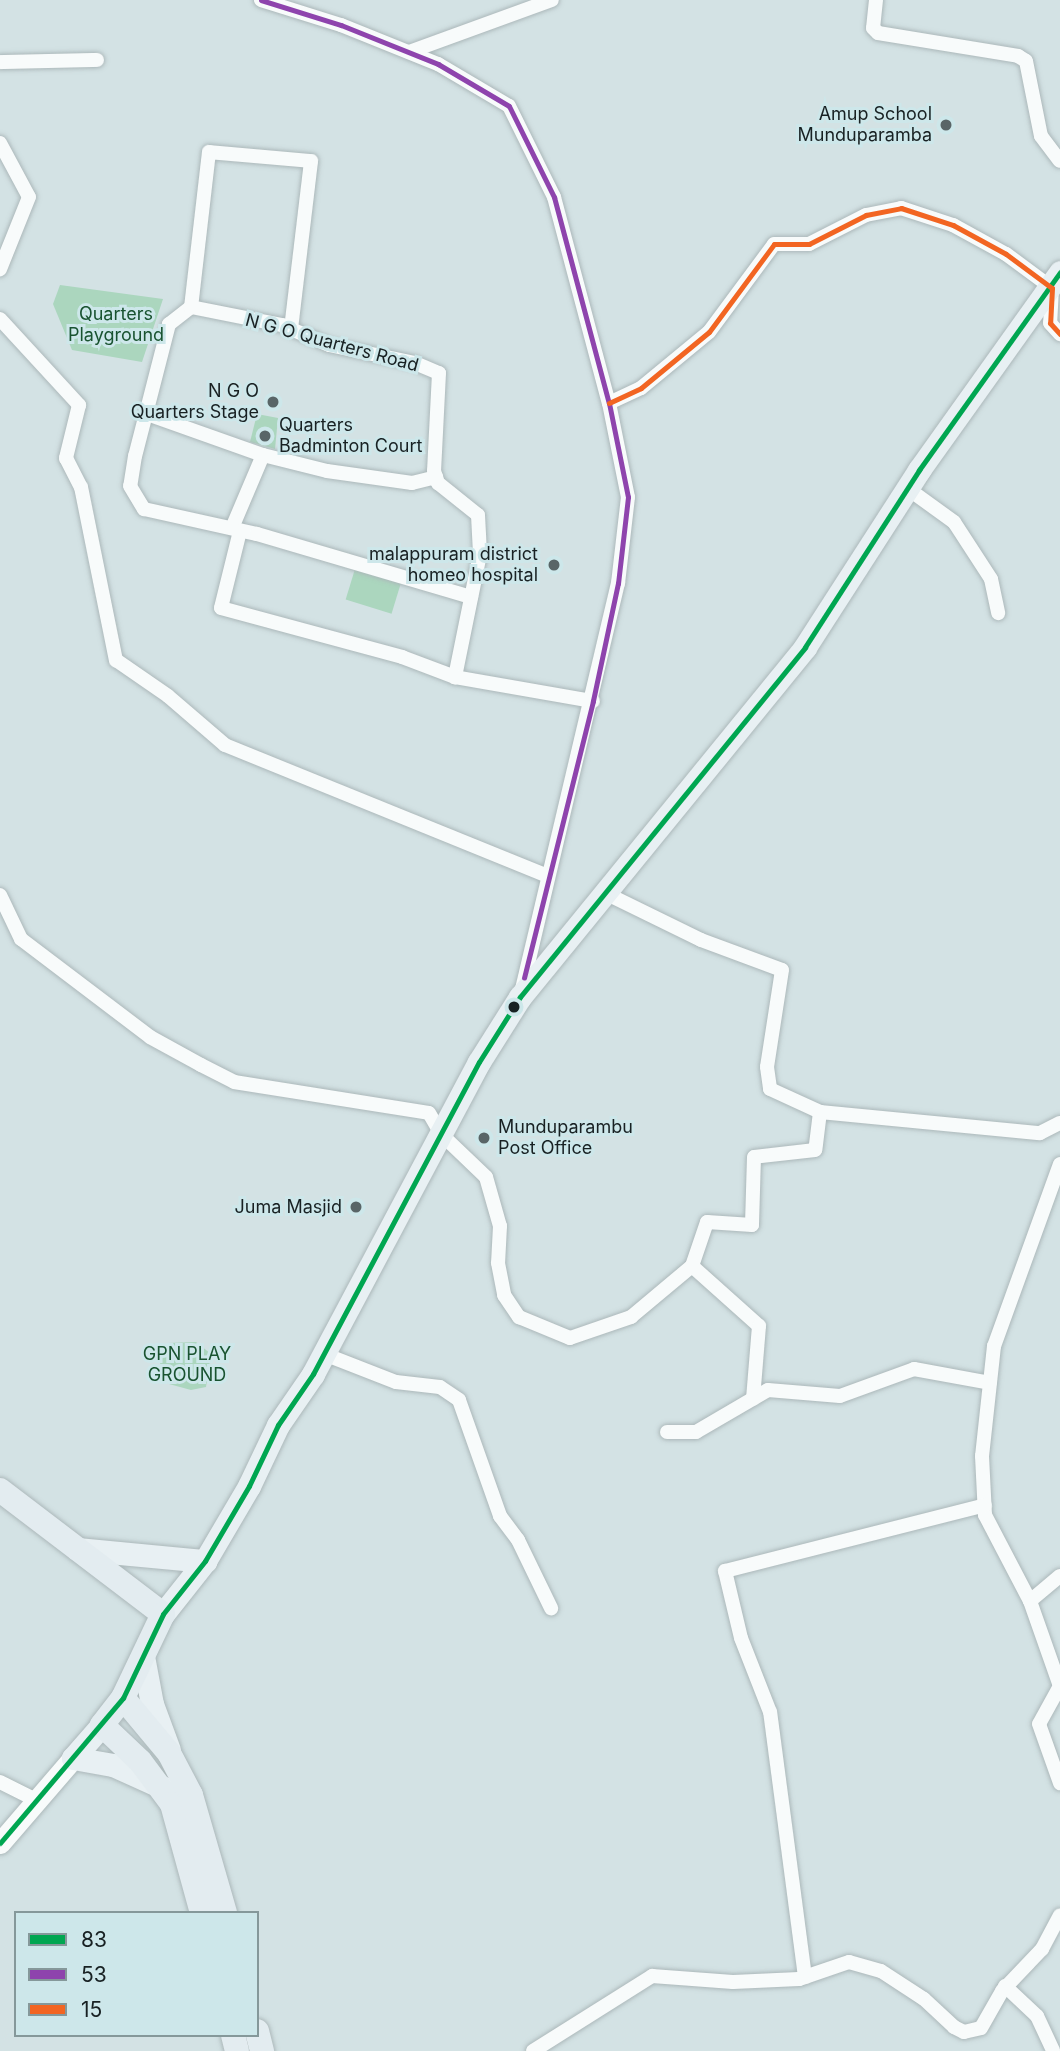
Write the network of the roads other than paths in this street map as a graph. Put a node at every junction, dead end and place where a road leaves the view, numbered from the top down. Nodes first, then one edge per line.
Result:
1 (261, 0) edge
2 (552, 0) edge
3 (876, 0) edge
4 (409, 52) junction
5 (97, 60) dead end
6 (0, 62) edge
7 (0, 143) edge
8 (1060, 161) edge
9 (0, 269) edge
10 (1056, 280) edge
11 (191, 306) junction
12 (0, 319) edge
13 (291, 329) junction
14 (1060, 334) edge
15 (609, 403) junction
16 (148, 414) junction
17 (263, 455) junction
18 (436, 477) junction
19 (907, 488) junction
20 (236, 530) junction
21 (471, 597) junction
22 (998, 613) dead end
23 (455, 677) junction
24 (593, 701) junction
25 (547, 876) junction
26 (605, 893) junction
27 (0, 895) edge
28 (520, 997) junction
29 (820, 1112) junction
30 (1060, 1123) edge
31 (441, 1134) junction
32 (1060, 1164) edge
33 (692, 1266) junction
34 (324, 1354) junction
35 (990, 1383) junction
36 (753, 1399) junction
37 (667, 1432) dead end
38 (0, 1490) edge
39 (980, 1510) junction
40 (77, 1549) junction
41 (205, 1561) junction
42 (1060, 1576) edge
43 (1030, 1601) junction
44 (551, 1608) dead end
45 (163, 1614) junction
46 (143, 1656) junction
47 (122, 1698) junction
48 (102, 1725) junction
49 (169, 1753) junction
50 (73, 1758) junction
51 (0, 1782) edge
52 (1060, 1783) edge
53 (162, 1787) junction
54 (38, 1801) junction
55 (0, 1843) edge
56 (201, 1911) edge
57 (224, 1911) edge
58 (1060, 1915) edge
59 (805, 1977) junction
60 (1005, 1986) junction
61 (533, 2051) edge
62 (1053, 2051) edge

1 - 4 street
2 - 4 street
3 - 8 street
4 - 15 street
5 - 6 street
7 - 9 street
10 - 14 street
10 - 15 street
10 - 19 main road
11 - 13 street, N G O Quarters Road
11 - 13 street
11 - 16 street
12 - 25 street
13 - 18 street, N G O Quarters Road
15 - 24 street
16 - 17 street
16 - 20 street
17 - 18 street
17 - 20 street
18 - 21 street
19 - 22 street
19 - 26 main road
20 - 21 street
20 - 23 street
21 - 23 street
23 - 24 street
24 - 25 street
25 - 28 street
26 - 28 main road
26 - 29 street
27 - 31 street
28 - 31 main road
29 - 30 street
29 - 33 street
31 - 33 street
31 - 34 main road
32 - 35 street
33 - 36 street
34 - 41 main road
34 - 44 street
35 - 36 street
35 - 39 street
36 - 37 street
38 - 40 highway
39 - 43 street
39 - 59 street
40 - 41 main road
40 - 45 highway
41 - 45 main road
42 - 43 street
43 - 52 street
45 - 46 highway
46 - 47 highway
46 - 49 main road
47 - 48 highway
47 - 49 highway
48 - 50 main road
48 - 53 highway
49 - 57 highway
50 - 53 main road
50 - 54 main road
51 - 54 street
53 - 56 highway
54 - 55 main road
58 - 60 street
59 - 60 street
59 - 61 street
60 - 62 street

